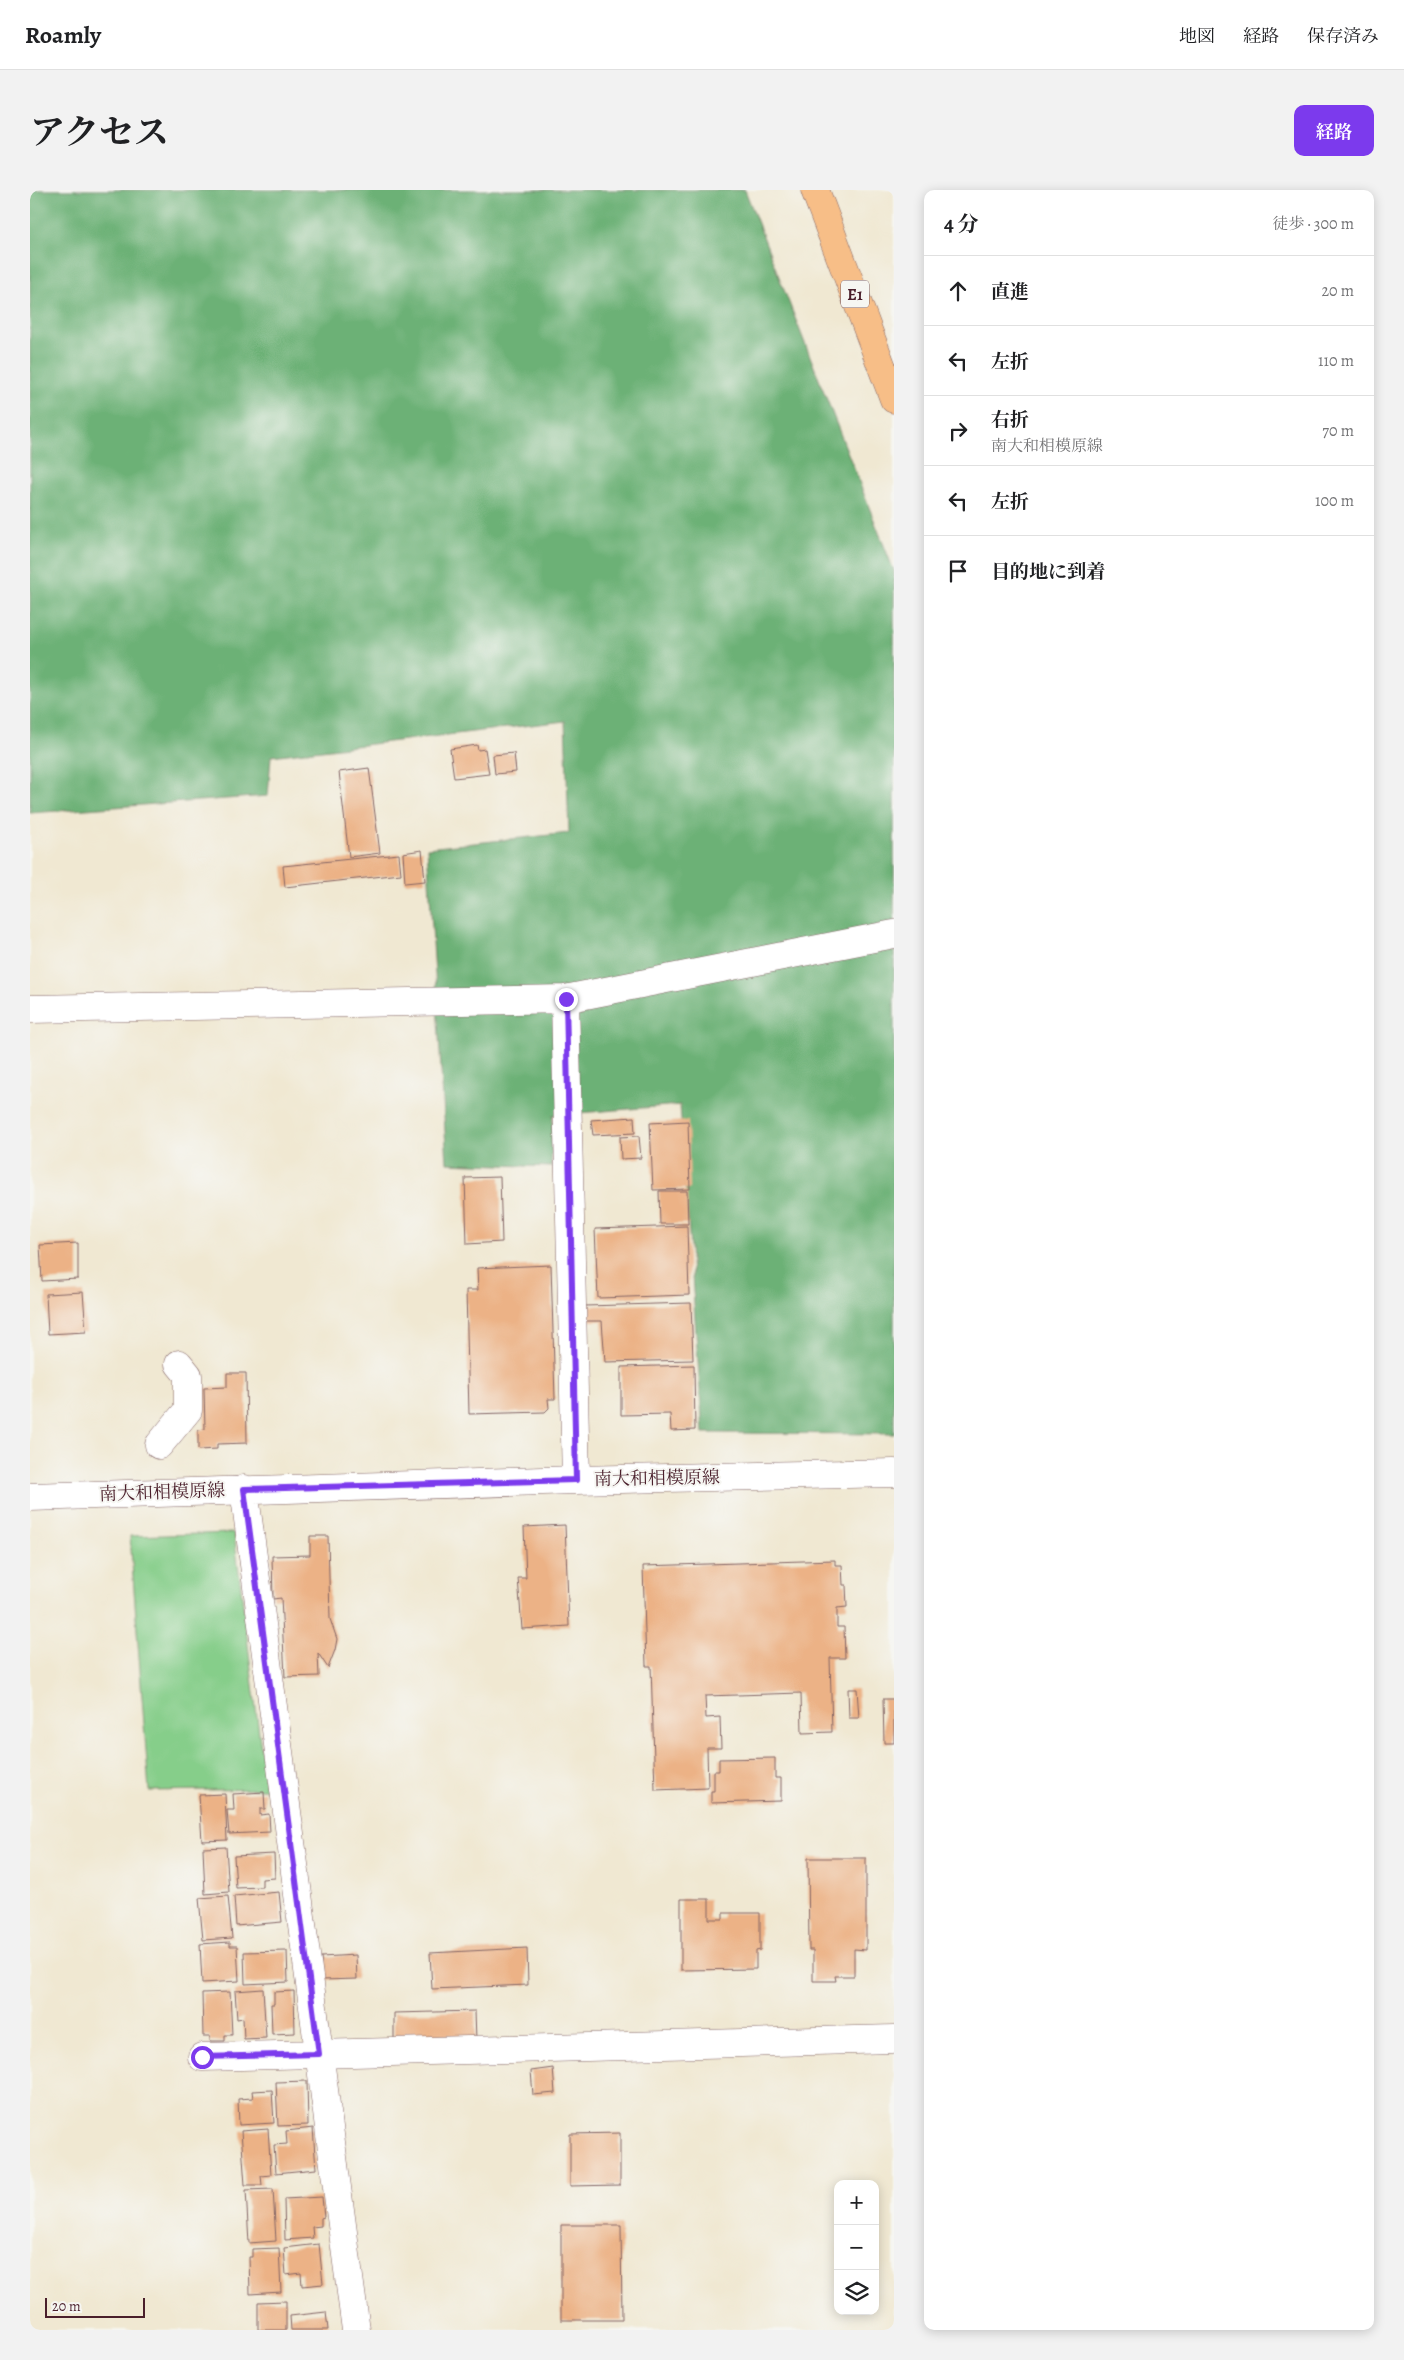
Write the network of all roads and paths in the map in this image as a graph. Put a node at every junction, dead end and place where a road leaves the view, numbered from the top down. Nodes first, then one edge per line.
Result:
1 (815, 190) edge
2 (894, 399) edge
3 (894, 934) edge
4 (566, 999) junction
5 (30, 1009) edge
6 (179, 1364) dead end
7 (159, 1445) dead end
8 (894, 1473) edge
9 (576, 1480) junction
10 (244, 1489) junction
11 (30, 1497) edge
12 (894, 2040) edge
13 (319, 2054) junction
14 (202, 2057) dead end
15 (356, 2330) edge

1 - 2 highway, E1
3 - 4 street
4 - 5 street
4 - 9 street
6 - 7 street
8 - 9 street, 南大和相模原線
9 - 10 street, 南大和相模原線
10 - 11 street, 南大和相模原線
10 - 13 street
12 - 13 street
13 - 14 street
13 - 15 street

